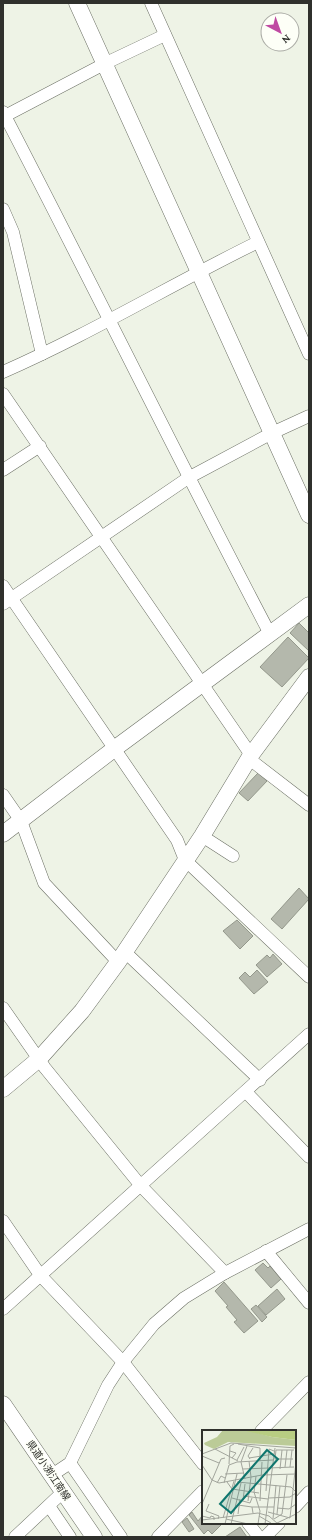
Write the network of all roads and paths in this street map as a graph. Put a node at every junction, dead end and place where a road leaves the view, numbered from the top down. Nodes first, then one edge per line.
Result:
1 (77, 3) edge
2 (151, 3) edge
3 (165, 35) junction
4 (106, 63) junction
5 (4, 115) edge
6 (3, 210) edge
7 (8, 234) edge
8 (258, 242) junction
9 (197, 271) junction
10 (110, 319) junction
11 (42, 354) junction
12 (309, 354) edge
13 (3, 372) edge
14 (3, 394) edge
15 (309, 416) edge
16 (272, 433) junction
17 (40, 446) junction
18 (3, 470) edge
19 (188, 478) junction
20 (309, 515) edge
21 (102, 538) junction
22 (3, 586) edge
23 (7, 601) edge
24 (309, 605) edge
25 (270, 634) junction
26 (309, 677) edge
27 (202, 684) junction
28 (114, 749) junction
29 (249, 756) junction
30 (3, 795) edge
31 (309, 806) edge
32 (21, 821) junction
33 (3, 834) edge
34 (202, 836) junction
35 (234, 856) dead end
36 (185, 860) junction
37 (122, 957) junction
38 (309, 977) edge
39 (3, 1008) edge
40 (309, 1034) edge
41 (39, 1059) junction
42 (260, 1080) junction
43 (3, 1089) edge
44 (246, 1092) junction
45 (309, 1157) edge
46 (141, 1186) junction
47 (3, 1221) edge
48 (309, 1229) edge
49 (266, 1252) junction
50 (225, 1273) junction
51 (40, 1275) junction
52 (309, 1303) edge
53 (3, 1309) edge
54 (123, 1362) junction
55 (309, 1382) edge
56 (3, 1404) edge
57 (262, 1430) edge
58 (70, 1463) junction
59 (202, 1463) edge
60 (52, 1475) junction
61 (202, 1491) edge
62 (63, 1492) junction
63 (309, 1492) edge
64 (48, 1506) junction
65 (296, 1506) edge
66 (249, 1524) edge
67 (278, 1524) edge
68 (15, 1537) edge
69 (70, 1537) edge
70 (94, 1537) edge
71 (121, 1537) edge
72 (158, 1537) edge
73 (259, 1537) edge
74 (265, 1537) edge

1 - 4 street
2 - 3 street
3 - 4 street
3 - 8 street
4 - 5 street
4 - 9 street
5 - 10 street
6 - 7 street
7 - 11 street
8 - 9 street
8 - 12 street
9 - 10 street
9 - 16 street
10 - 11 street
10 - 19 street
11 - 13 street
14 - 17 street
15 - 16 street
16 - 19 street
16 - 20 street
17 - 18 street
17 - 21 street
19 - 21 street
19 - 25 street
21 - 23 street
21 - 27 street
22 - 23 street
23 - 28 street
24 - 25 street
25 - 27 street
26 - 29 street
27 - 28 street
27 - 29 street
28 - 32 street
28 - 36 street
29 - 31 street
29 - 34 street
30 - 32 street
32 - 33 street
32 - 37 street
34 - 35 street
34 - 36 street
36 - 37 street
36 - 38 street
37 - 41 street
37 - 42 street
39 - 41 street
40 - 42 street
41 - 43 street
41 - 46 street
42 - 44 street
44 - 45 street
44 - 46 street
46 - 50 street
46 - 51 street
47 - 51 street
48 - 49 street
49 - 50 street
49 - 52 street
50 - 54 street
51 - 53 street
51 - 54 street
54 - 58 street
54 - 59 street
55 - 57 street
56 - 60 street, 県道小渕江南線
58 - 60 street
58 - 71 street
60 - 62 street, 県道小渕江南線
61 - 72 street
62 - 64 street
62 - 70 street, 県道小渕江南線
63 - 65 street
64 - 68 street
64 - 69 street
66 - 73 street
67 - 74 street

